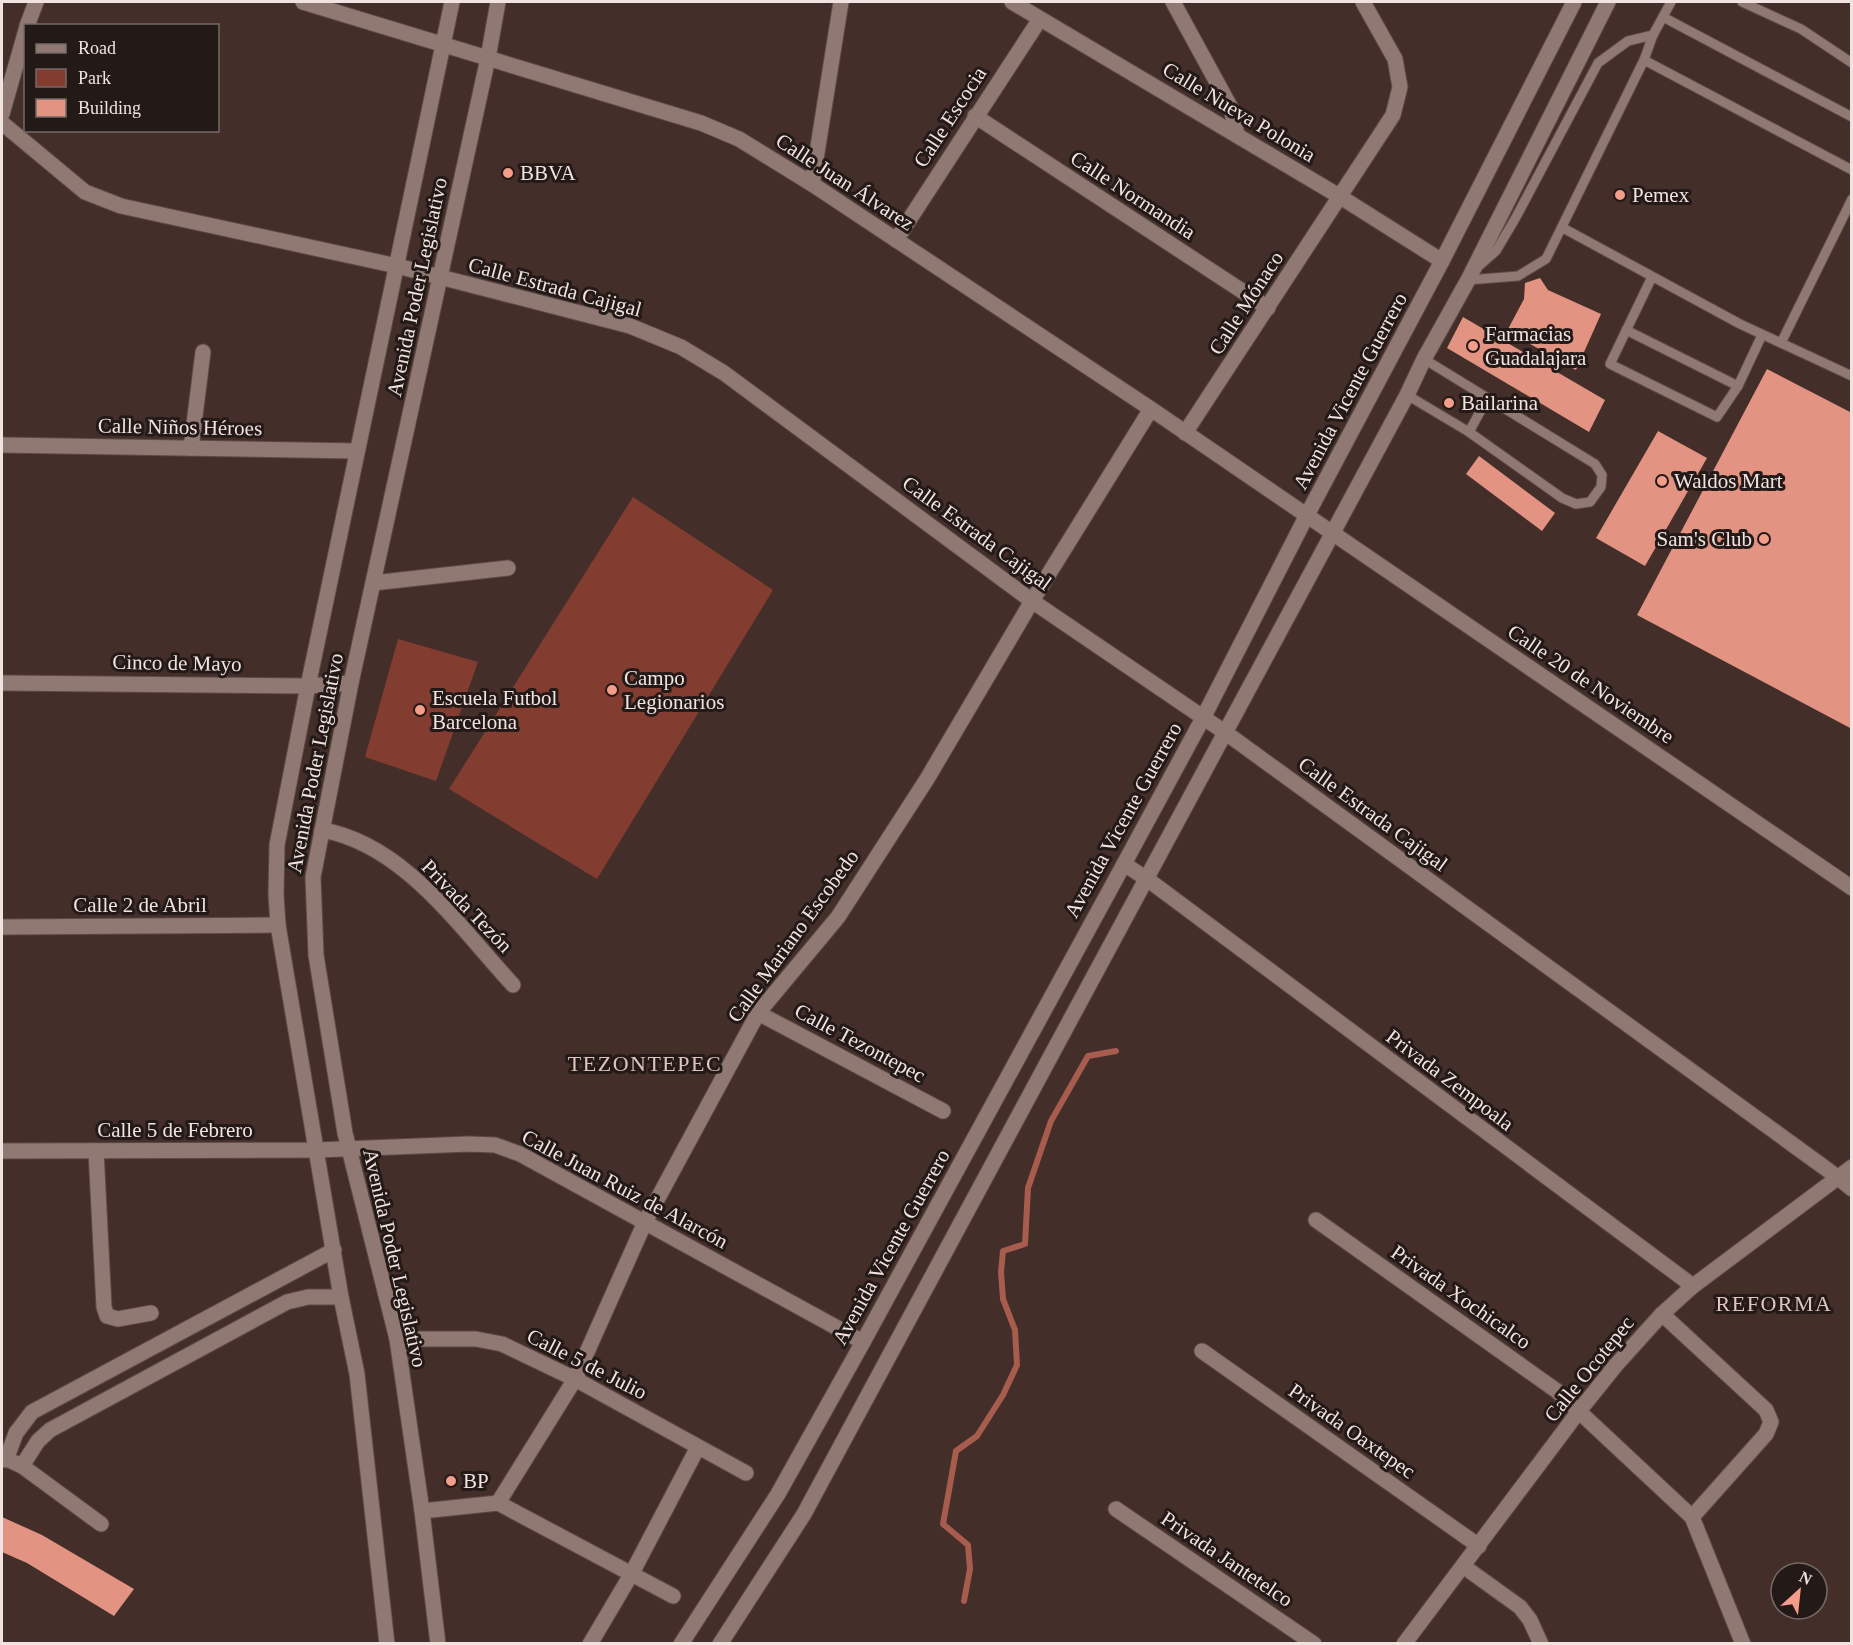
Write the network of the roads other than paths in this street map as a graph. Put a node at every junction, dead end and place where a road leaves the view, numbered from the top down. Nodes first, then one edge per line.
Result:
1 (36, 2) edge
2 (305, 2) edge
3 (452, 2) edge
4 (498, 2) edge
5 (841, 2) edge
6 (1012, 2) edge
7 (1173, 2) edge
8 (1363, 2) edge
9 (1574, 2) edge
10 (1608, 2) edge
11 (1671, 2) edge
12 (1742, 2) edge
13 (1663, 16) junction
14 (1040, 18) junction
15 (28, 24) edge
16 (1653, 35) junction
17 (24, 37) edge
18 (443, 45) junction
19 (488, 58) junction
20 (1644, 60) junction
21 (1851, 63) edge
22 (2, 114) edge
23 (975, 116) junction
24 (1851, 117) edge
25 (2, 123) edge
26 (1237, 135) junction
27 (1851, 170) edge
28 (812, 184) junction
29 (1340, 196) junction
30 (1851, 199) edge
31 (1563, 228) junction
32 (896, 240) junction
33 (1442, 261) junction
34 (397, 266) junction
35 (1469, 276) junction
36 (1652, 277) junction
37 (440, 278) junction
38 (1268, 308) junction
39 (1626, 330) junction
40 (1762, 335) junction
41 (1781, 343) junction
42 (203, 352) dead end
43 (1424, 359) junction
44 (1851, 376) edge
45 (1738, 386) junction
46 (1407, 395) junction
47 (1487, 399) junction
48 (1151, 409) junction
49 (1469, 432) junction
50 (1185, 433) junction
51 (2, 445) edge
52 (191, 448) junction
53 (357, 451) junction
54 (1307, 515) junction
55 (1332, 532) junction
56 (508, 568) dead end
57 (373, 583) junction
58 (1032, 601) junction
59 (2, 683) edge
60 (351, 683) junction
61 (308, 686) junction
62 (1203, 718) junction
63 (1226, 733) junction
64 (322, 830) junction
65 (1124, 864) junction
66 (1147, 879) junction
67 (1851, 888) edge
68 (279, 924) junction
69 (2, 927) edge
70 (513, 985) dead end
71 (758, 1012) junction
72 (943, 1111) dead end
73 (348, 1148) junction
74 (317, 1150) junction
75 (2, 1151) edge
76 (96, 1151) junction
77 (1851, 1167) edge
78 (1836, 1176) junction
79 (1851, 1189) edge
80 (1316, 1220) dead end
81 (645, 1222) junction
82 (334, 1250) junction
83 (1693, 1286) junction
84 (341, 1297) junction
85 (151, 1313) dead end
86 (1662, 1314) junction
87 (397, 1339) junction
88 (863, 1342) junction
89 (1202, 1351) dead end
90 (575, 1379) junction
91 (1579, 1411) junction
92 (698, 1447) junction
93 (4, 1459) edge
94 (22, 1466) junction
95 (746, 1473) dead end
96 (498, 1503) junction
97 (1116, 1509) dead end
98 (422, 1511) junction
99 (1692, 1517) junction
100 (101, 1524) dead end
101 (1479, 1545) junction
102 (1463, 1566) junction
103 (632, 1572) junction
104 (673, 1596) dead end
105 (387, 1644) edge
106 (438, 1644) edge
107 (590, 1644) edge
108 (681, 1644) edge
109 (720, 1644) edge
110 (1314, 1644) edge
111 (1404, 1644) edge
112 (1541, 1644) edge
113 (1743, 1644) edge

1 - 15 street
2 - 18 street, Calle Juan Álvarez
3 - 18 street, Avenida Poder Legislativo
4 - 19 street, Avenida Poder Legislativo
5 - 28 street
6 - 14 street, Calle Nueva Polonia
7 - 26 street
8 - 29 street, Calle Mónaco
9 - 33 street, Avenida Vicente Guerrero
10 - 35 street
11 - 13 lane
12 - 21 lane
13 - 16 lane
13 - 24 lane
14 - 23 street, Calle Escocia
14 - 26 street, Calle Nueva Polonia
16 - 20 lane
16 - 35 lane
17 - 22 street
18 - 19 street, Calle Juan Álvarez
18 - 34 street, Avenida Poder Legislativo
19 - 28 street, Calle Juan Álvarez
19 - 37 street, Avenida Poder Legislativo
20 - 27 lane
20 - 31 lane
23 - 32 street, Calle Escocia
23 - 38 street, Calle Normandia
25 - 34 street, Calle Estrada Cajigal
26 - 29 street, Calle Nueva Polonia
28 - 32 street, Calle Juan Álvarez
29 - 33 street, Calle Nueva Polonia
29 - 38 street, Calle Mónaco
30 - 41 lane
31 - 35 lane
31 - 36 lane
32 - 48 street, Calle Juan Álvarez
33 - 54 street, Avenida Vicente Guerrero
34 - 37 street, Calle Estrada Cajigal
34 - 53 street, Avenida Poder Legislativo
35 - 43 street
36 - 39 lane
36 - 40 lane
37 - 57 street, Avenida Poder Legislativo
37 - 58 street, Calle Estrada Cajigal
38 - 50 street, Calle Mónaco
39 - 45 lane
39 - 45 lane
40 - 41 lane
40 - 45 lane
41 - 44 lane
42 - 52 street
43 - 46 street
43 - 47 lane
46 - 49 lane
46 - 55 street
47 - 49 lane
47 - 49 lane
48 - 50 street, Calle Juan Álvarez
48 - 58 street, Calle Mariano Escobedo
50 - 54 street, Calle Juan Álvarez
51 - 52 street, Calle Niños Héroes
52 - 53 street, Calle Niños Héroes
53 - 61 street, Avenida Poder Legislativo
54 - 55 street, Calle 20 de Noviembre
54 - 62 street, Avenida Vicente Guerrero
55 - 63 street
55 - 67 street, Calle 20 de Noviembre
56 - 57 street
57 - 60 street, Avenida Poder Legislativo
58 - 62 street, Calle Estrada Cajigal
58 - 71 street, Calle Mariano Escobedo
59 - 61 street, Cinco de Mayo
60 - 61 street, Cinco de Mayo
60 - 64 street, Avenida Poder Legislativo
61 - 68 street, Avenida Poder Legislativo
62 - 63 street, Calle Estrada Cajigal
62 - 65 street, Avenida Vicente Guerrero
63 - 66 street
63 - 78 street, Calle Estrada Cajigal
64 - 70 street, Privada Tezón
64 - 73 street, Avenida Poder Legislativo
65 - 66 street, Privada Zempoala
65 - 88 street, Avenida Vicente Guerrero
66 - 83 street, Privada Zempoala
66 - 109 street
68 - 69 street, Calle 2 de Abril
68 - 74 street, Avenida Poder Legislativo
71 - 72 street, Calle Tezontepec
71 - 81 street, Calle Mariano Escobedo
73 - 74 street, Calle 5 de Febrero
73 - 81 street, Calle Juan Ruiz de Alarcón
73 - 87 street, Avenida Poder Legislativo
74 - 76 street, Calle 5 de Febrero
74 - 82 street, Avenida Poder Legislativo
75 - 76 street, Calle 5 de Febrero
76 - 85 street
77 - 78 street, Calle Ocotepec
78 - 79 street, Calle Estrada Cajigal
78 - 83 street, Calle Ocotepec
80 - 91 street, Privada Xochicalco
81 - 88 street, Calle Juan Ruiz de Alarcón
81 - 90 street, Calle Mariano Escobedo
82 - 84 street, Avenida Poder Legislativo
82 - 93 street
83 - 86 street, Calle Ocotepec
84 - 94 street
84 - 105 street, Avenida Poder Legislativo
86 - 91 street, Calle Ocotepec
86 - 99 street
87 - 90 street, Calle 5 de Julio
87 - 98 street, Avenida Poder Legislativo
88 - 108 street, Avenida Vicente Guerrero
89 - 101 street, Privada Oaxtepec
90 - 92 street, Calle 5 de Julio
90 - 96 street, Calle Mariano Escobedo
91 - 99 street, Privada Xochicalco
91 - 101 street, Calle Ocotepec
92 - 95 street, Calle 5 de Julio
92 - 103 street
93 - 94 street
94 - 100 street
96 - 98 street
96 - 103 street
97 - 110 street, Privada Jantetelco
98 - 106 street, Avenida Poder Legislativo
99 - 113 street
101 - 102 street, Calle Ocotepec
102 - 111 street, Calle Ocotepec
102 - 112 street
103 - 104 street
103 - 107 street

